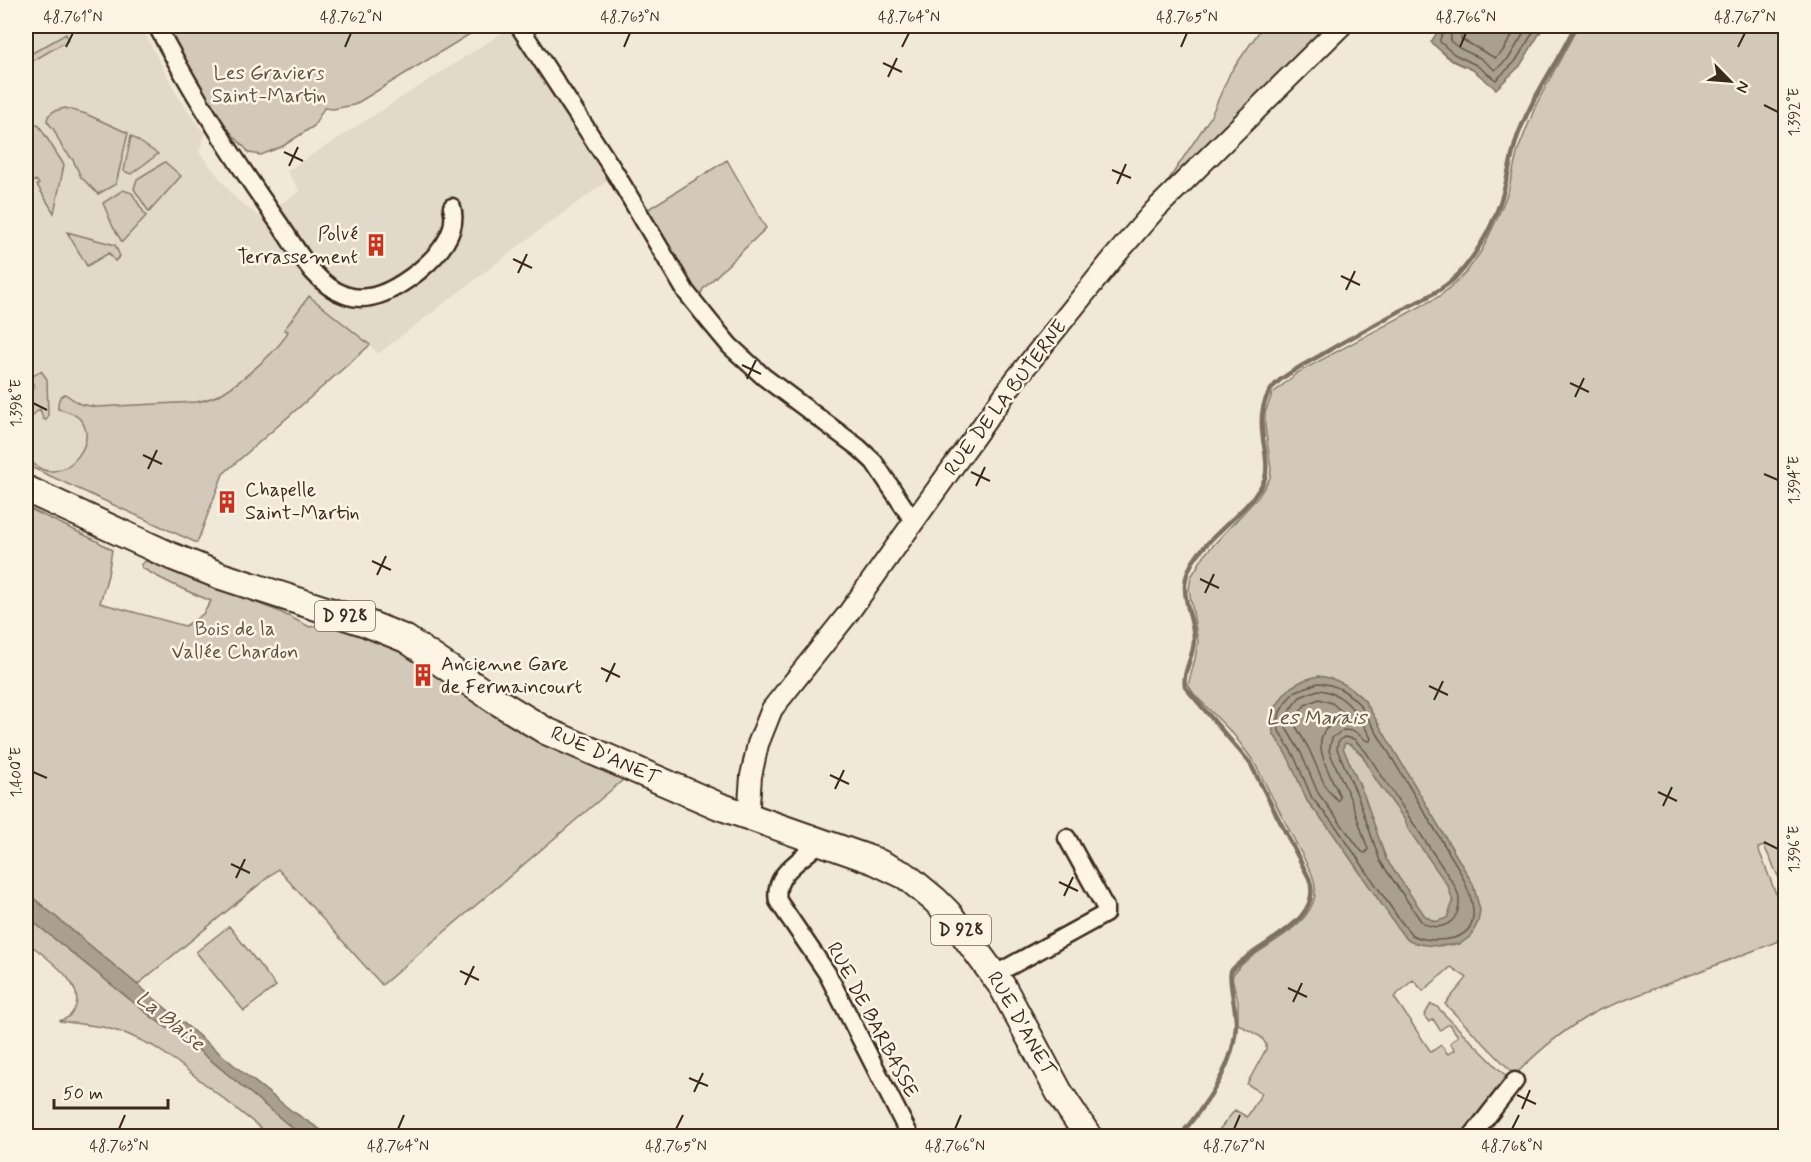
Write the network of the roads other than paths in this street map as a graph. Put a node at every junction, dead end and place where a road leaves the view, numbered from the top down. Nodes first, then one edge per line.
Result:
1 (157, 26) edge
2 (519, 26) edge
3 (1341, 26) edge
4 (452, 207) dead end
5 (26, 489) edge
6 (914, 522) junction
7 (748, 813) junction
8 (1067, 838) dead end
9 (822, 842) junction
10 (994, 975) junction
11 (1515, 1081) dead end
12 (910, 1137) edge
13 (1088, 1137) edge
14 (1472, 1137) edge

1 - 4 street
2 - 6 street
3 - 6 street, RUE DE LA BUTERNE
5 - 7 main road, RUE D'ANET / D 928
6 - 7 street, RUE DE LA BUTERNE
7 - 9 main road, RUE D'ANET / D 928
8 - 10 street
9 - 10 main road, RUE D'ANET / D 928
9 - 12 street, RUE DE BARBASSE
10 - 13 main road, RUE D'ANET / D 928
11 - 14 street

